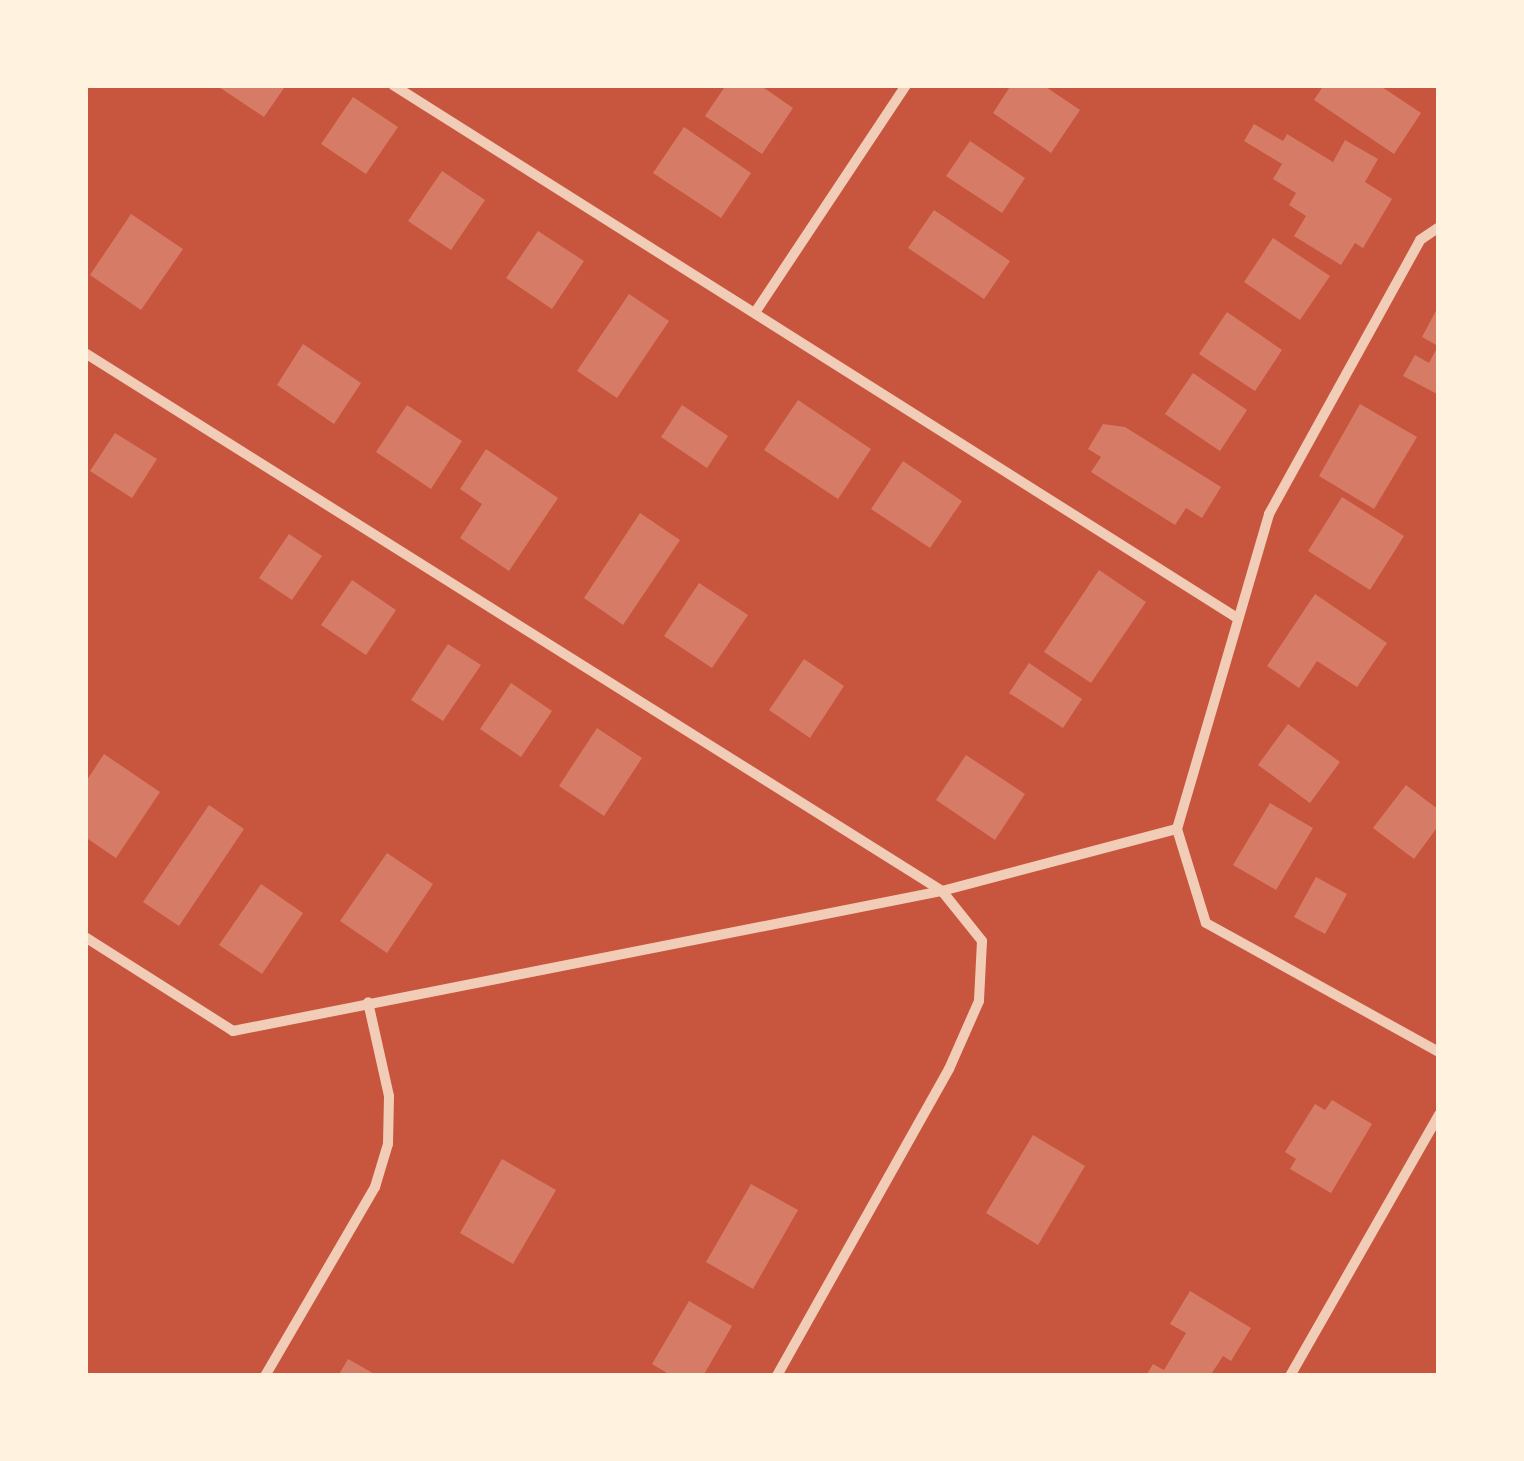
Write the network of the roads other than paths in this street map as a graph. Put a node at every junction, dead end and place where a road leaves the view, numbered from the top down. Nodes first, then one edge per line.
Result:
1 (393, 85) edge
2 (906, 85) edge
3 (1439, 226) edge
4 (756, 311) junction
5 (85, 353) edge
6 (1237, 618) junction
7 (1177, 829) junction
8 (942, 892) junction
9 (85, 938) edge
10 (368, 1002) junction
11 (1439, 1052) edge
12 (1439, 1114) edge
13 (265, 1376) edge
14 (777, 1376) edge
15 (1290, 1376) edge

1 - 4 street
2 - 4 street
3 - 6 street
4 - 6 street
5 - 8 street
6 - 7 street
7 - 8 street
7 - 11 street
8 - 10 street
8 - 14 street
9 - 10 street
10 - 13 street
12 - 15 street

